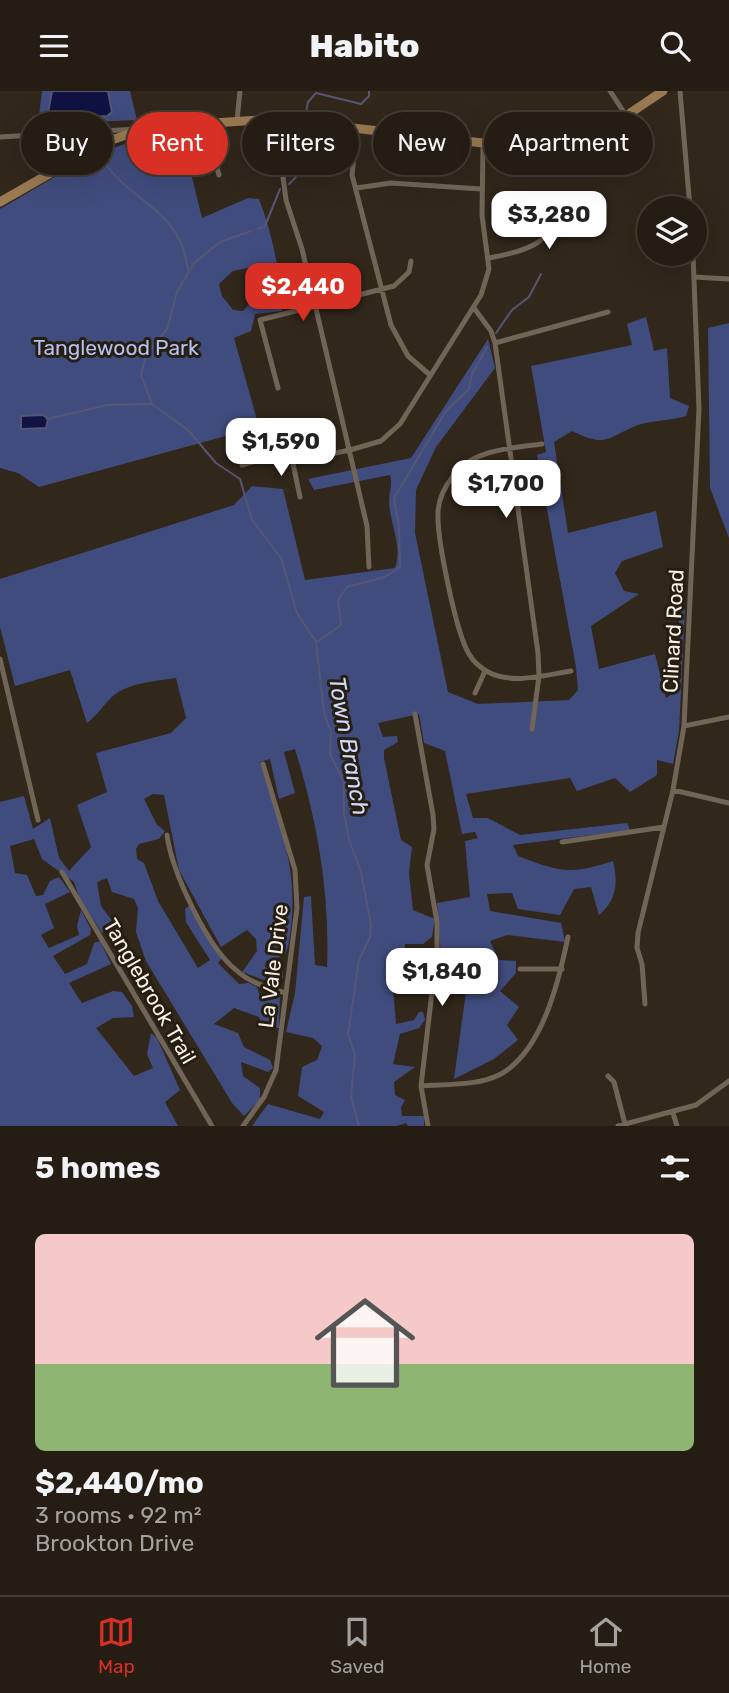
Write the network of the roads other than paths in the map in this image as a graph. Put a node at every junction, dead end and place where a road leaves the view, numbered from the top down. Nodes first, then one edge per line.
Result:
1 (240, 91) edge
2 (610, 91) edge
3 (663, 91) edge
4 (680, 91) edge
5 (624, 112) edge
6 (634, 112) edge
7 (237, 120) junction
8 (242, 120) edge
9 (228, 121) edge
10 (359, 128) edge
11 (127, 130) edge
12 (127, 134) edge
13 (0, 137) edge
14 (483, 143) joint
15 (282, 175) edge
16 (354, 175) edge
17 (356, 188) junction
18 (481, 190) junction
19 (689, 196) edge
20 (552, 198) dead end
21 (0, 202) edge
22 (489, 258) junction
23 (411, 261) dead end
24 (694, 266) edge
25 (694, 277) junction
26 (729, 279) edge
27 (382, 290) junction
28 (316, 306) junction
29 (474, 307) junction
30 (608, 312) dead end
31 (495, 343) junction
32 (430, 375) junction
33 (278, 389) dead end
34 (542, 444) dead end
35 (510, 448) junction
36 (350, 450) junction
37 (291, 453) junction
38 (242, 465) dead end
39 (300, 497) dead end
40 (369, 567) dead end
41 (0, 660) edge
42 (485, 671) junction
43 (571, 671) dead end
44 (539, 676) junction
45 (475, 693) dead end
46 (415, 714) dead end
47 (729, 716) edge
48 (684, 726) junction
49 (531, 729) dead end
50 (263, 764) dead end
51 (673, 790) junction
52 (729, 803) edge
53 (38, 820) dead end
54 (664, 827) junction
55 (167, 835) dead end
56 (562, 842) dead end
57 (62, 872) dead end
58 (568, 937) dead end
59 (562, 968) junction
60 (520, 969) dead end
61 (285, 993) junction
62 (645, 1004) dead end
63 (608, 1076) dead end
64 (729, 1081) edge
65 (421, 1086) junction
66 (673, 1113) junction
67 (622, 1125) edge
68 (212, 1126) edge
69 (243, 1126) edge
70 (428, 1126) edge
71 (677, 1126) edge

1 - 7 street
2 - 5 street
3 - 6 main road
4 - 19 street
7 - 8 main road
7 - 9 main road
10 - 14 main road
11 - 13 street
12 - 21 main road
14 - 18 street
15 - 28 street
16 - 17 street
17 - 18 street
17 - 27 street
18 - 22 street
20 - 22 street
22 - 29 street
23 - 27 street
24 - 25 street, Clinard Road
25 - 26 street
25 - 48 street, Clinard Road
27 - 28 street
27 - 32 street
28 - 33 street
28 - 36 street
29 - 31 street
29 - 32 street
30 - 31 street
31 - 35 street
32 - 36 street
34 - 35 street
35 - 42 street
35 - 44 street
36 - 37 street
36 - 40 street
37 - 38 street
37 - 39 street
41 - 53 street
42 - 44 street
42 - 45 street
43 - 44 street
44 - 49 street
46 - 65 street
47 - 48 street
48 - 51 street, Clinard Road
50 - 61 street, La Vale Drive
51 - 52 street
51 - 54 street, Clinard Road
54 - 56 street
54 - 62 street, Clinard Road
55 - 61 street
57 - 68 street, Tanglebrook Trail
58 - 59 street
59 - 60 street
59 - 65 street
61 - 69 street, La Vale Drive
63 - 67 street
64 - 66 street
65 - 70 street
66 - 67 street
66 - 71 street

